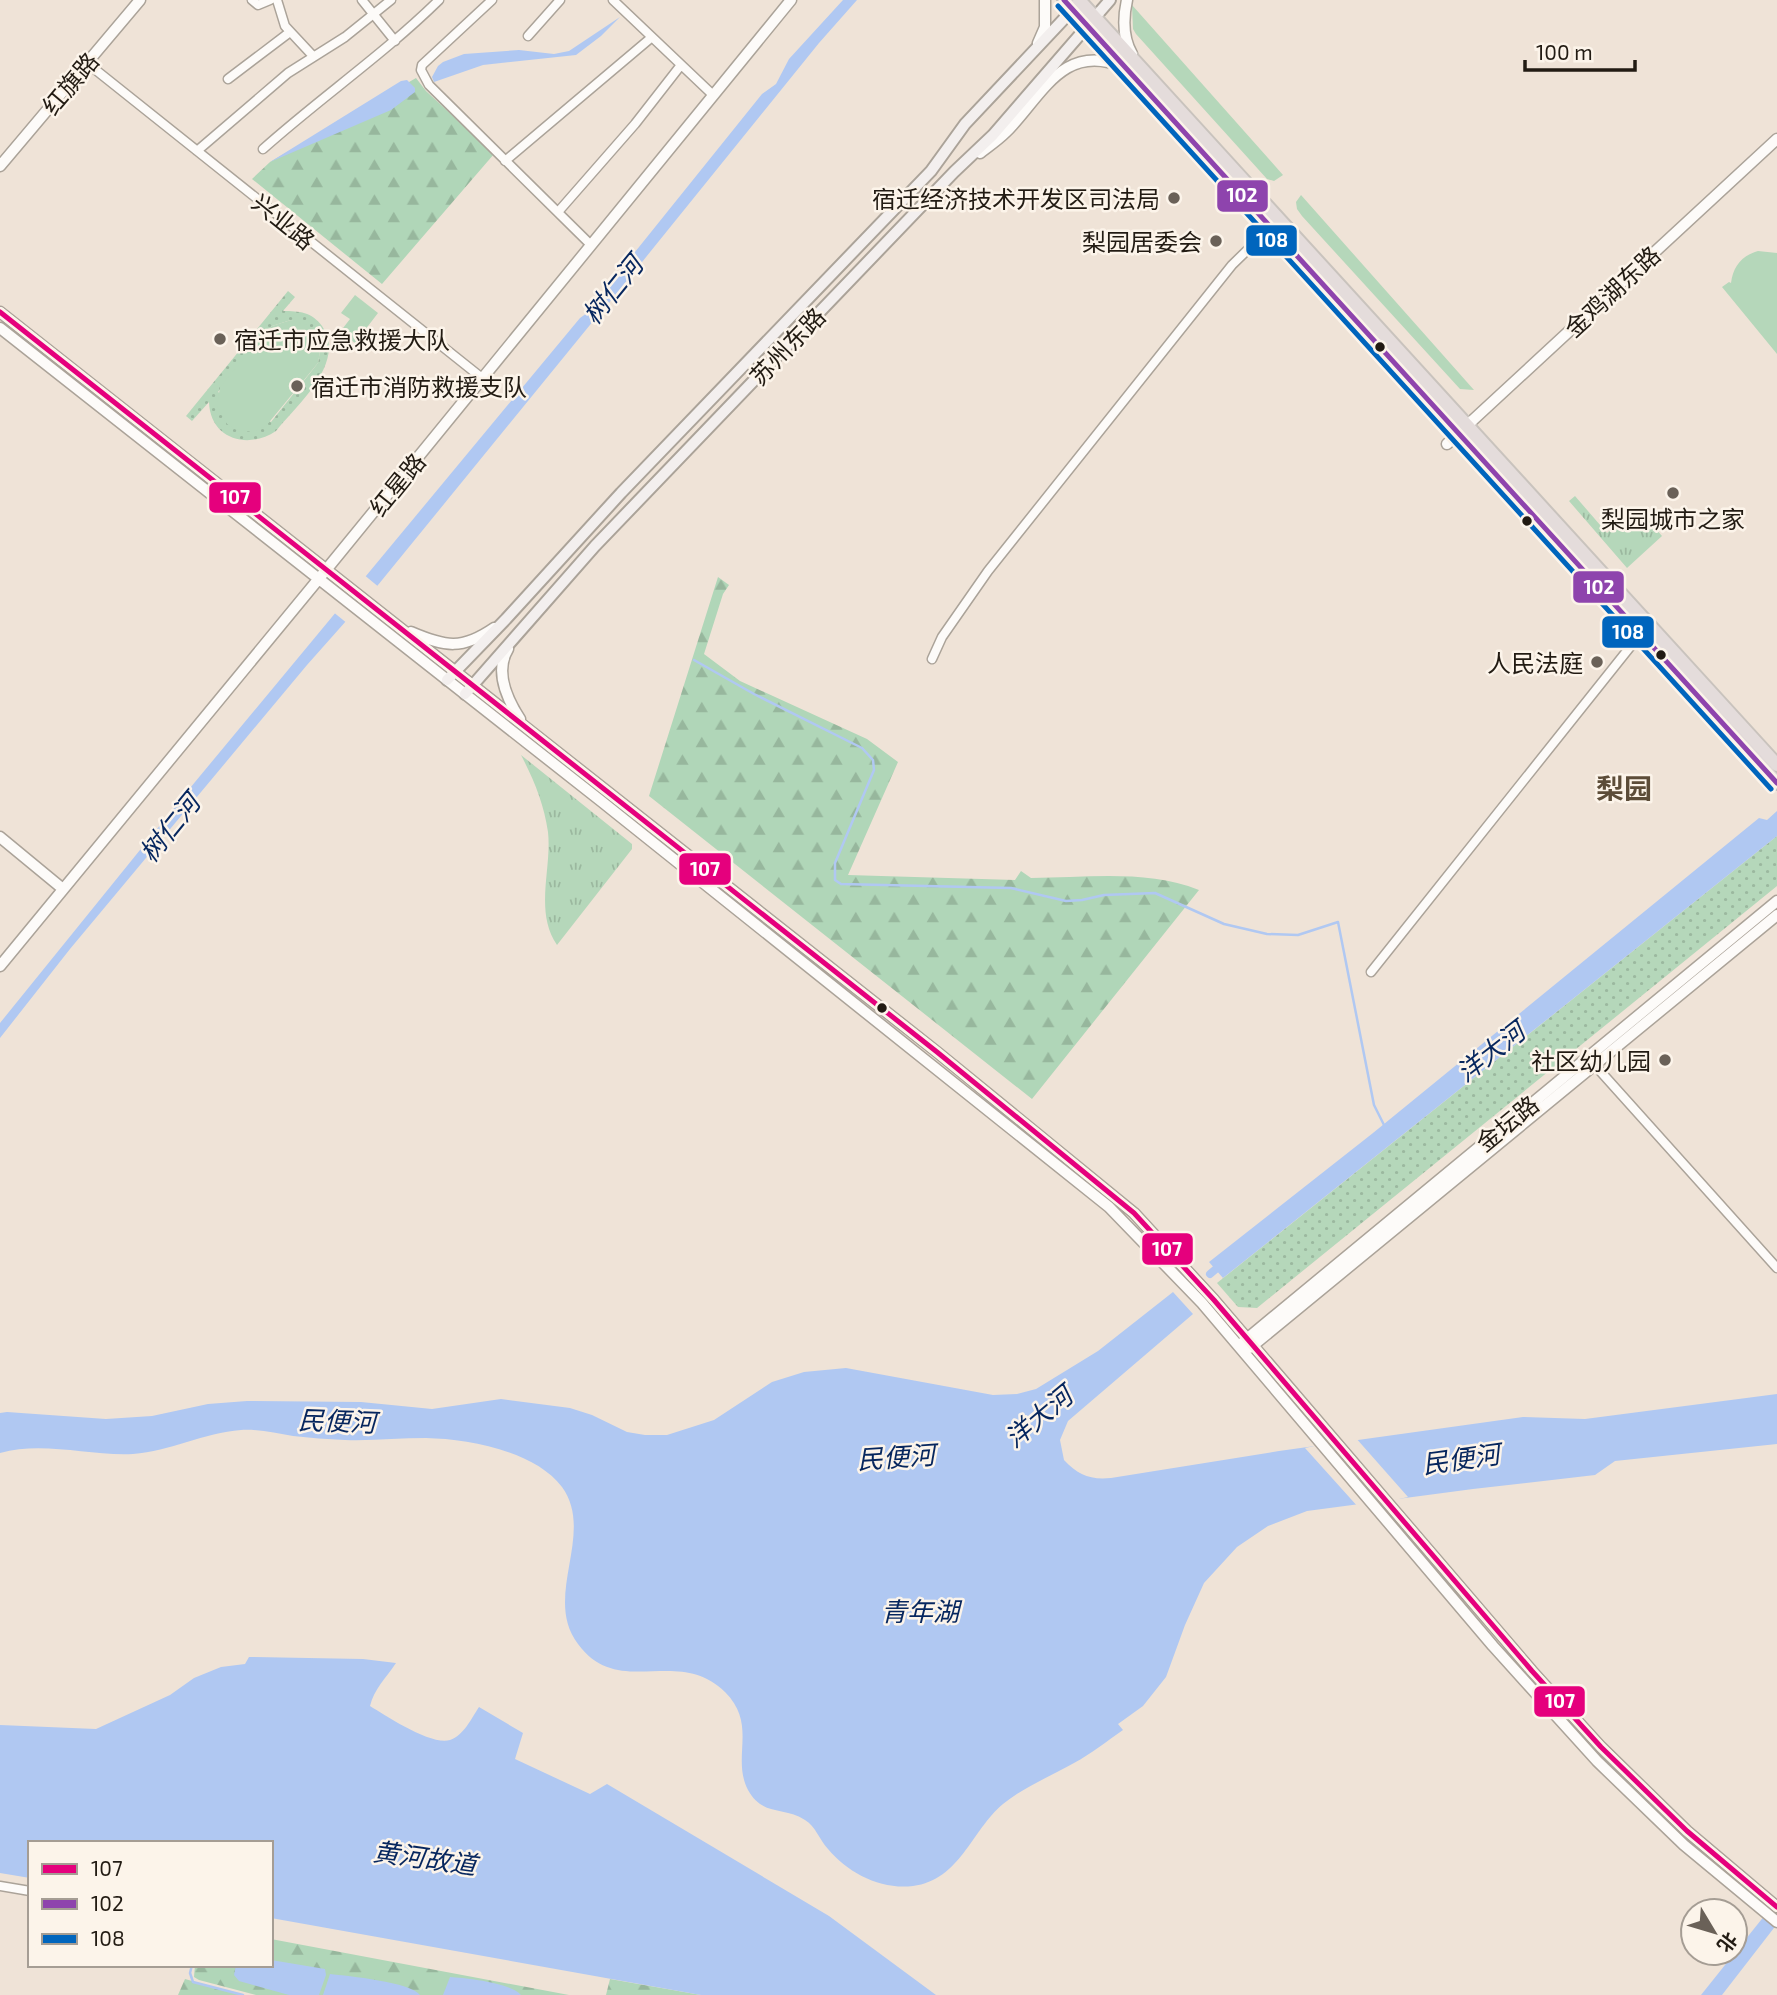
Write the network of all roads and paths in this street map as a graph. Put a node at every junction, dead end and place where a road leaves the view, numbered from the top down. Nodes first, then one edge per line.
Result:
1 (140, 0) edge
2 (252, 0) edge
3 (270, 0) edge
4 (278, 0) edge
5 (362, 0) edge
6 (391, 0) edge
7 (439, 0) edge
8 (492, 0) edge
9 (560, 0) edge
10 (613, 0) edge
11 (791, 0) edge
12 (1045, 0) edge
13 (1110, 0) edge
14 (1127, 0) edge
15 (1076, 2) edge
16 (374, 15) junction
17 (1091, 22) junction
18 (290, 32) junction
19 (528, 36) dead end
20 (652, 37) junction
21 (395, 41) junction
22 (1035, 48) junction
23 (313, 56) junction
24 (87, 64) junction
25 (681, 65) junction
26 (1132, 65) junction
27 (228, 79) dead end
28 (713, 95) junction
29 (1777, 139) edge
30 (263, 149) dead end
31 (197, 151) junction
32 (505, 161) junction
33 (0, 166) edge
34 (954, 172) junction
35 (558, 212) junction
36 (1271, 228) junction
37 (591, 245) junction
38 (0, 312) edge
39 (0, 328) edge
40 (482, 378) junction
41 (1457, 435) junction
42 (322, 574) junction
43 (506, 619) junction
44 (399, 627) junction
45 (1644, 629) junction
46 (519, 631) junction
47 (932, 659) dead end
48 (456, 671) junction
49 (447, 680) junction
50 (473, 685) junction
51 (465, 694) junction
52 (527, 733) junction
53 (1777, 765) edge
54 (1777, 783) edge
55 (0, 837) edge
56 (63, 889) junction
57 (1777, 901) edge
58 (1777, 915) edge
59 (816, 957) junction
60 (0, 966) edge
61 (808, 968) junction
62 (1371, 972) dead end
63 (869, 999) junction
64 (861, 1010) junction
65 (1591, 1061) junction
66 (1777, 1268) edge
67 (1250, 1342) junction
68 (1241, 1349) junction
69 (1286, 1384) junction
70 (1276, 1391) junction
71 (0, 1886) edge
72 (28, 1891) edge
73 (1775, 1905) edge
74 (1777, 1922) edge

1 - 24 street, 红旗路
2 - 3 street
4 - 18 street
5 - 16 street
6 - 16 street
7 - 21 street
8 - 32 street
9 - 19 street
10 - 20 street
11 - 28 street, 红星路
12 - 22 street
13 - 17 main road, 苏州东路
14 - 26 street
15 - 17 highway
15 - 22 main road, 苏州东路
16 - 21 street
16 - 23 street
17 - 26 highway
17 - 34 main road, 苏州东路
18 - 23 street
18 - 27 street
20 - 25 street
20 - 32 street
21 - 30 street
22 - 43 main road, 苏州东路
23 - 31 street
24 - 31 street, 兴业路
24 - 33 street, 红旗路
25 - 28 street
25 - 35 street
26 - 34 street
26 - 36 highway
26 - 41 highway
28 - 37 street, 红星路
29 - 41 street, 金鸡湖东路
31 - 40 street, 兴业路
32 - 35 street
34 - 46 main road, 苏州东路
35 - 37 street
36 - 41 highway
36 - 47 street
37 - 40 street, 红星路
38 - 42 street
39 - 42 street
40 - 42 street, 红星路
41 - 45 highway
42 - 44 street
42 - 49 street
42 - 56 street, 红星路
43 - 44 street
43 - 48 main road, 苏州东路
44 - 48 street
45 - 53 highway
45 - 54 highway
45 - 62 street
46 - 50 main road, 苏州东路
46 - 52 street
48 - 49 main road, 苏州东路
48 - 50 street
49 - 51 street
50 - 51 main road, 苏州东路
50 - 52 street
51 - 52 street
52 - 59 street
52 - 61 street
55 - 56 street
56 - 60 street, 红星路
57 - 65 street, 金坛路
58 - 65 street, 金坛路
59 - 61 street
59 - 63 street
61 - 64 street
63 - 64 street
63 - 67 street
64 - 68 street
65 - 66 street
65 - 67 street, 金坛路
67 - 68 street, 金坛路
67 - 69 street
68 - 70 street
69 - 70 street
69 - 73 street
70 - 74 street
71 - 72 street

